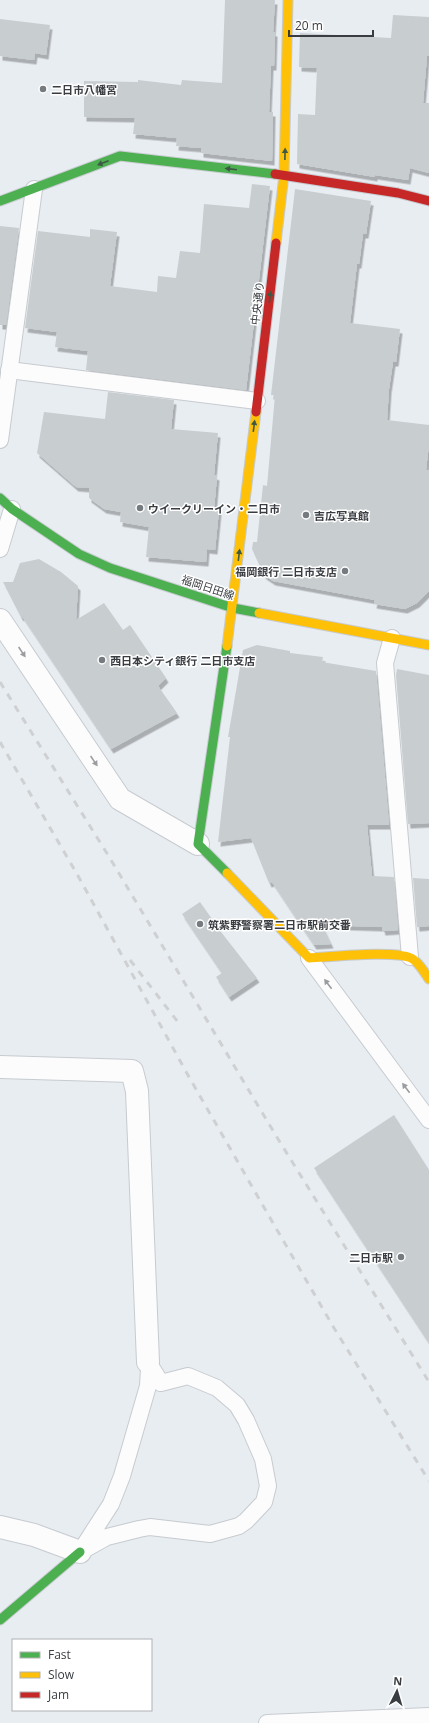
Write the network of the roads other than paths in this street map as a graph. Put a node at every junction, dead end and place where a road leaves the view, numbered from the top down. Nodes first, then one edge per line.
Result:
1 (288, 0) edge
2 (284, 175) junction
3 (34, 189) junction
4 (0, 200) edge
5 (429, 201) edge
6 (9, 370) junction
7 (257, 401) junction
8 (0, 440) edge
9 (6, 504) edge
10 (0, 549) edge
11 (233, 608) junction
12 (0, 620) edge
13 (392, 638) junction
14 (429, 645) edge
15 (198, 844) junction
16 (410, 957) junction
17 (309, 958) junction
18 (429, 979) edge
19 (0, 1067) edge
20 (429, 1120) edge
21 (148, 1362) junction
22 (0, 1527) edge
23 (80, 1552) junction
24 (0, 1620) edge
25 (429, 1716) edge
26 (267, 1723) edge

2 -> 1 street, 中央通り
2 -> 3 street
2 - 5 street
7 -> 2 street, 中央通り
3 - 4 street
3 - 6 lane
6 - 7 lane
6 - 8 lane
11 -> 7 street, 中央通り
9 - 10 lane
9 - 11 street, 福岡日田線
11 - 13 street, 福岡日田線
11 - 15 street, 中央通り
12 -> 15 street
13 - 14 street, 福岡日田線
13 - 16 lane
15 - 17 street
16 - 17 street
16 - 18 street
20 -> 17 lane
19 - 21 street
21 - 23 lane
21 - 23 lane
22 - 23 street
23 - 24 street
25 - 26 lane

